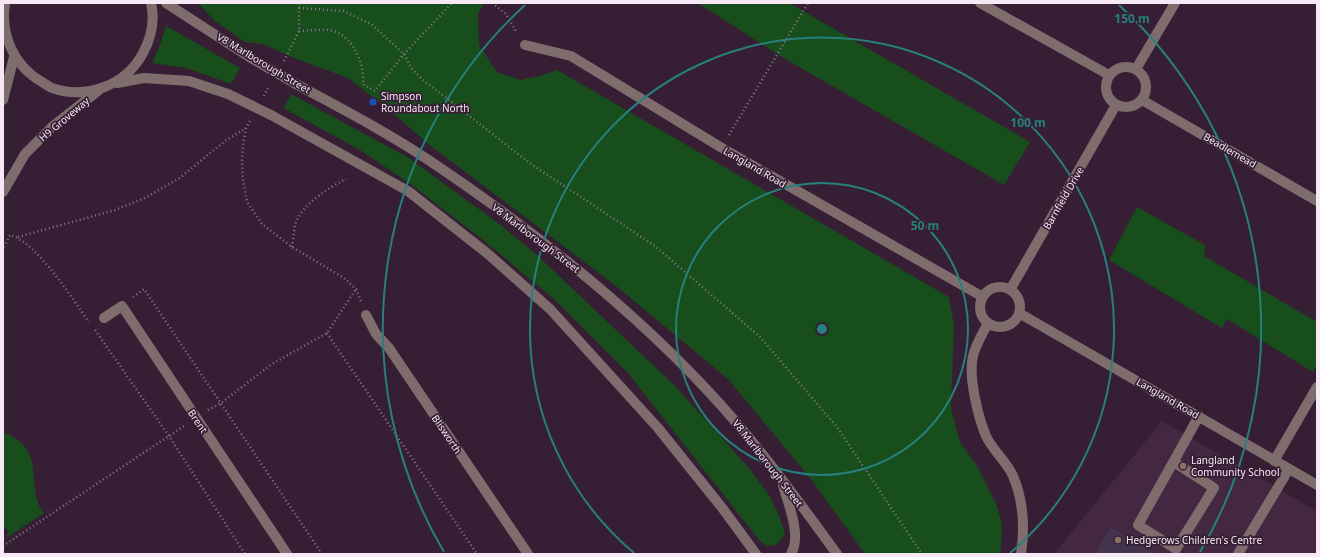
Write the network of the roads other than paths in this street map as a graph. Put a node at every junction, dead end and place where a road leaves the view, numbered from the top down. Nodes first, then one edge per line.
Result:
1 (5, 3) edge
2 (151, 3) edge
3 (166, 3) edge
4 (980, 3) edge
5 (1175, 3) edge
6 (525, 45) road end
7 (9, 50) edge
8 (1136, 70) junction
9 (1109, 75) junction
10 (111, 84) junction
11 (101, 89) junction
12 (3, 100) edge
13 (1142, 100) junction
14 (1116, 105) junction
15 (3, 192) edge
16 (1317, 201) edge
17 (1010, 290) junction
18 (983, 297) junction
19 (1019, 313) junction
20 (366, 315) road end
21 (104, 318) dead end
22 (988, 323) junction
23 (1317, 387) edge
24 (1200, 416) junction
25 (1274, 461) junction
26 (1174, 462) junction
27 (1290, 469) junction
28 (780, 477) junction
29 (1317, 485) edge
30 (287, 554) edge
31 (528, 554) edge
32 (756, 554) edge
33 (791, 554) edge
34 (837, 554) edge
35 (1021, 554) edge
36 (1238, 554) edge

1 - 7 street
2 - 10 street
3 - 28 street, V8 Marlborough Street, bridge
4 - 9 street
5 - 8 street
6 - 18 street, Langland Road
7 - 11 street
7 - 12 street
8 - 9 street
8 - 13 street
9 - 14 street
10 - 11 street
10 - 32 street, bridge
11 - 15 street, H9 Groveway
13 - 14 street
13 - 16 street, Beadlemead
14 - 17 street, Barnfield Drive
17 - 18 street
17 - 19 street
18 - 22 street
19 - 22 street
19 - 24 street, Langland Road
20 - 31 street, Blisworth
21 - 30 street, Brent
22 - 35 street
23 - 25 street
24 - 25 street, Langland Road
24 - 26 street
25 - 27 street, Langland Road
26 - 26 street
27 - 29 street, Langland Road
27 - 36 street
28 - 33 street
28 - 34 street, V8 Marlborough Street

